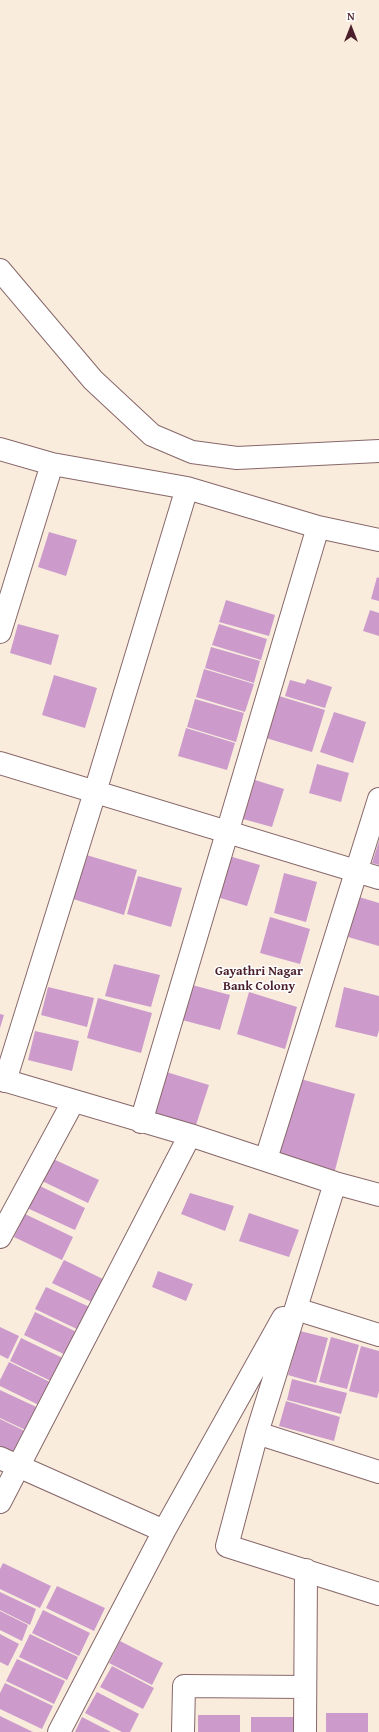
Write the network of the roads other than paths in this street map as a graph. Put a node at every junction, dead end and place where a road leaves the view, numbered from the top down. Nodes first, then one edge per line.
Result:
1 (0, 270) edge
2 (0, 449) edge
3 (379, 451) edge
4 (52, 464) junction
5 (187, 488) junction
6 (318, 527) junction
7 (379, 540) edge
8 (0, 632) edge
9 (0, 763) edge
10 (95, 792) junction
11 (379, 799) edge
12 (228, 832) junction
13 (357, 871) junction
14 (379, 878) edge
15 (2, 1080) edge
16 (73, 1102) junction
17 (141, 1122) junction
18 (190, 1135) junction
19 (266, 1159) junction
20 (335, 1183) junction
21 (379, 1196) edge
22 (0, 1237) edge
23 (305, 1278) junction
24 (296, 1308) junction
25 (379, 1335) edge
26 (257, 1433) junction
27 (9, 1462) edge
28 (379, 1472) edge
29 (0, 1502) edge
30 (164, 1531) junction
31 (306, 1570) junction
32 (379, 1594) edge
33 (306, 1687) junction
34 (59, 1732) edge
35 (183, 1732) edge
36 (305, 1732) edge

1 - 3 street
2 - 4 street
4 - 5 street
4 - 8 street
5 - 6 street
5 - 10 street
6 - 7 street
6 - 12 street
9 - 10 street
10 - 12 street
10 - 15 street
11 - 13 street
12 - 13 street
12 - 17 street
13 - 14 street
13 - 19 street
15 - 16 street
16 - 17 street
16 - 22 street
17 - 18 street
18 - 19 street
18 - 27 street
19 - 20 street
20 - 21 street
20 - 23 street
23 - 24 street
23 - 30 street
24 - 25 street
24 - 26 street
26 - 28 street
26 - 31 street
27 - 29 street
27 - 30 street
30 - 34 street
31 - 32 street
31 - 33 street
33 - 35 street
33 - 36 street

